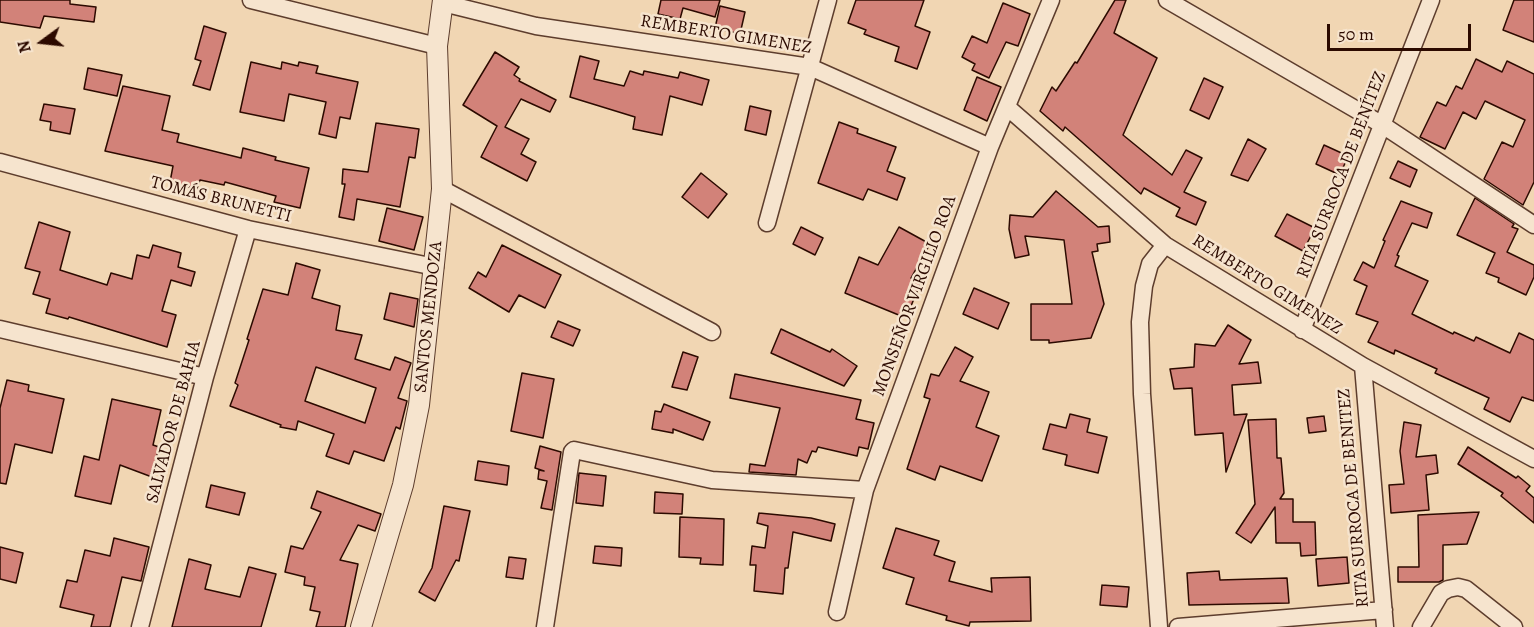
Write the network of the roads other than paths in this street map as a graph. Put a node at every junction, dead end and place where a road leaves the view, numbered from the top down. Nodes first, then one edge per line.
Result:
1 (251, 0) edge
2 (828, 0) edge
3 (1051, 0) edge
4 (1167, 0) edge
5 (1431, 0) edge
6 (443, 1) edge
7 (437, 46) junction
8 (810, 67) junction
9 (1007, 106) junction
10 (1381, 124) junction
11 (990, 147) junction
12 (0, 162) edge
13 (441, 189) junction
14 (767, 223) dead end
15 (1534, 225) edge
16 (248, 229) junction
17 (1165, 245) junction
18 (435, 267) junction
19 (0, 329) edge
20 (1302, 330) junction
21 (712, 332) dead end
22 (1363, 366) junction
23 (205, 377) junction
24 (1534, 459) edge
25 (865, 490) junction
26 (1384, 610) junction
27 (837, 612) dead end
28 (140, 627) edge
29 (361, 627) edge
30 (545, 627) edge
31 (1159, 627) edge
32 (1178, 627) edge
33 (1385, 627) edge
34 (1421, 627) edge
35 (1514, 627) edge

1 - 7 street
2 - 8 street
3 - 9 street, MONSEÑOR VIRGILIO ROA
4 - 10 street
5 - 10 street, RITA SURROCA DE BENÍTEZ
6 - 7 street, SANTOS MENDOZA
6 - 8 street, REMBERTO GIMENEZ
7 - 13 street, SANTOS MENDOZA
8 - 11 street, REMBERTO GIMENEZ
8 - 14 street
9 - 11 street, MONSEÑOR VIRGILIO ROA
9 - 17 street, REMBERTO GIMENEZ
10 - 15 street
10 - 20 street, RITA SURROCA DE BENÍTEZ
11 - 25 street, MONSEÑOR VIRGILIO ROA
12 - 16 street, TOMÁS BRUNETTI
13 - 18 street, SANTOS MENDOZA
13 - 21 street
16 - 18 street, TOMÁS BRUNETTI
16 - 23 street, SALVADOR DE BAHIA
17 - 20 street, REMBERTO GIMENEZ
17 - 31 street
18 - 29 street, SANTOS MENDOZA
19 - 23 street
20 - 22 street, REMBERTO GIMENEZ
22 - 24 street, REMBERTO GIMENEZ
22 - 26 street, RITA SURROCA DE BENITEZ
23 - 28 street, SALVADOR DE BAHIA
25 - 27 street, MONSEÑOR VIRGILIO ROA
25 - 30 street
26 - 32 street
26 - 33 street, RITA SURROCA DE BENITEZ
34 - 35 street

